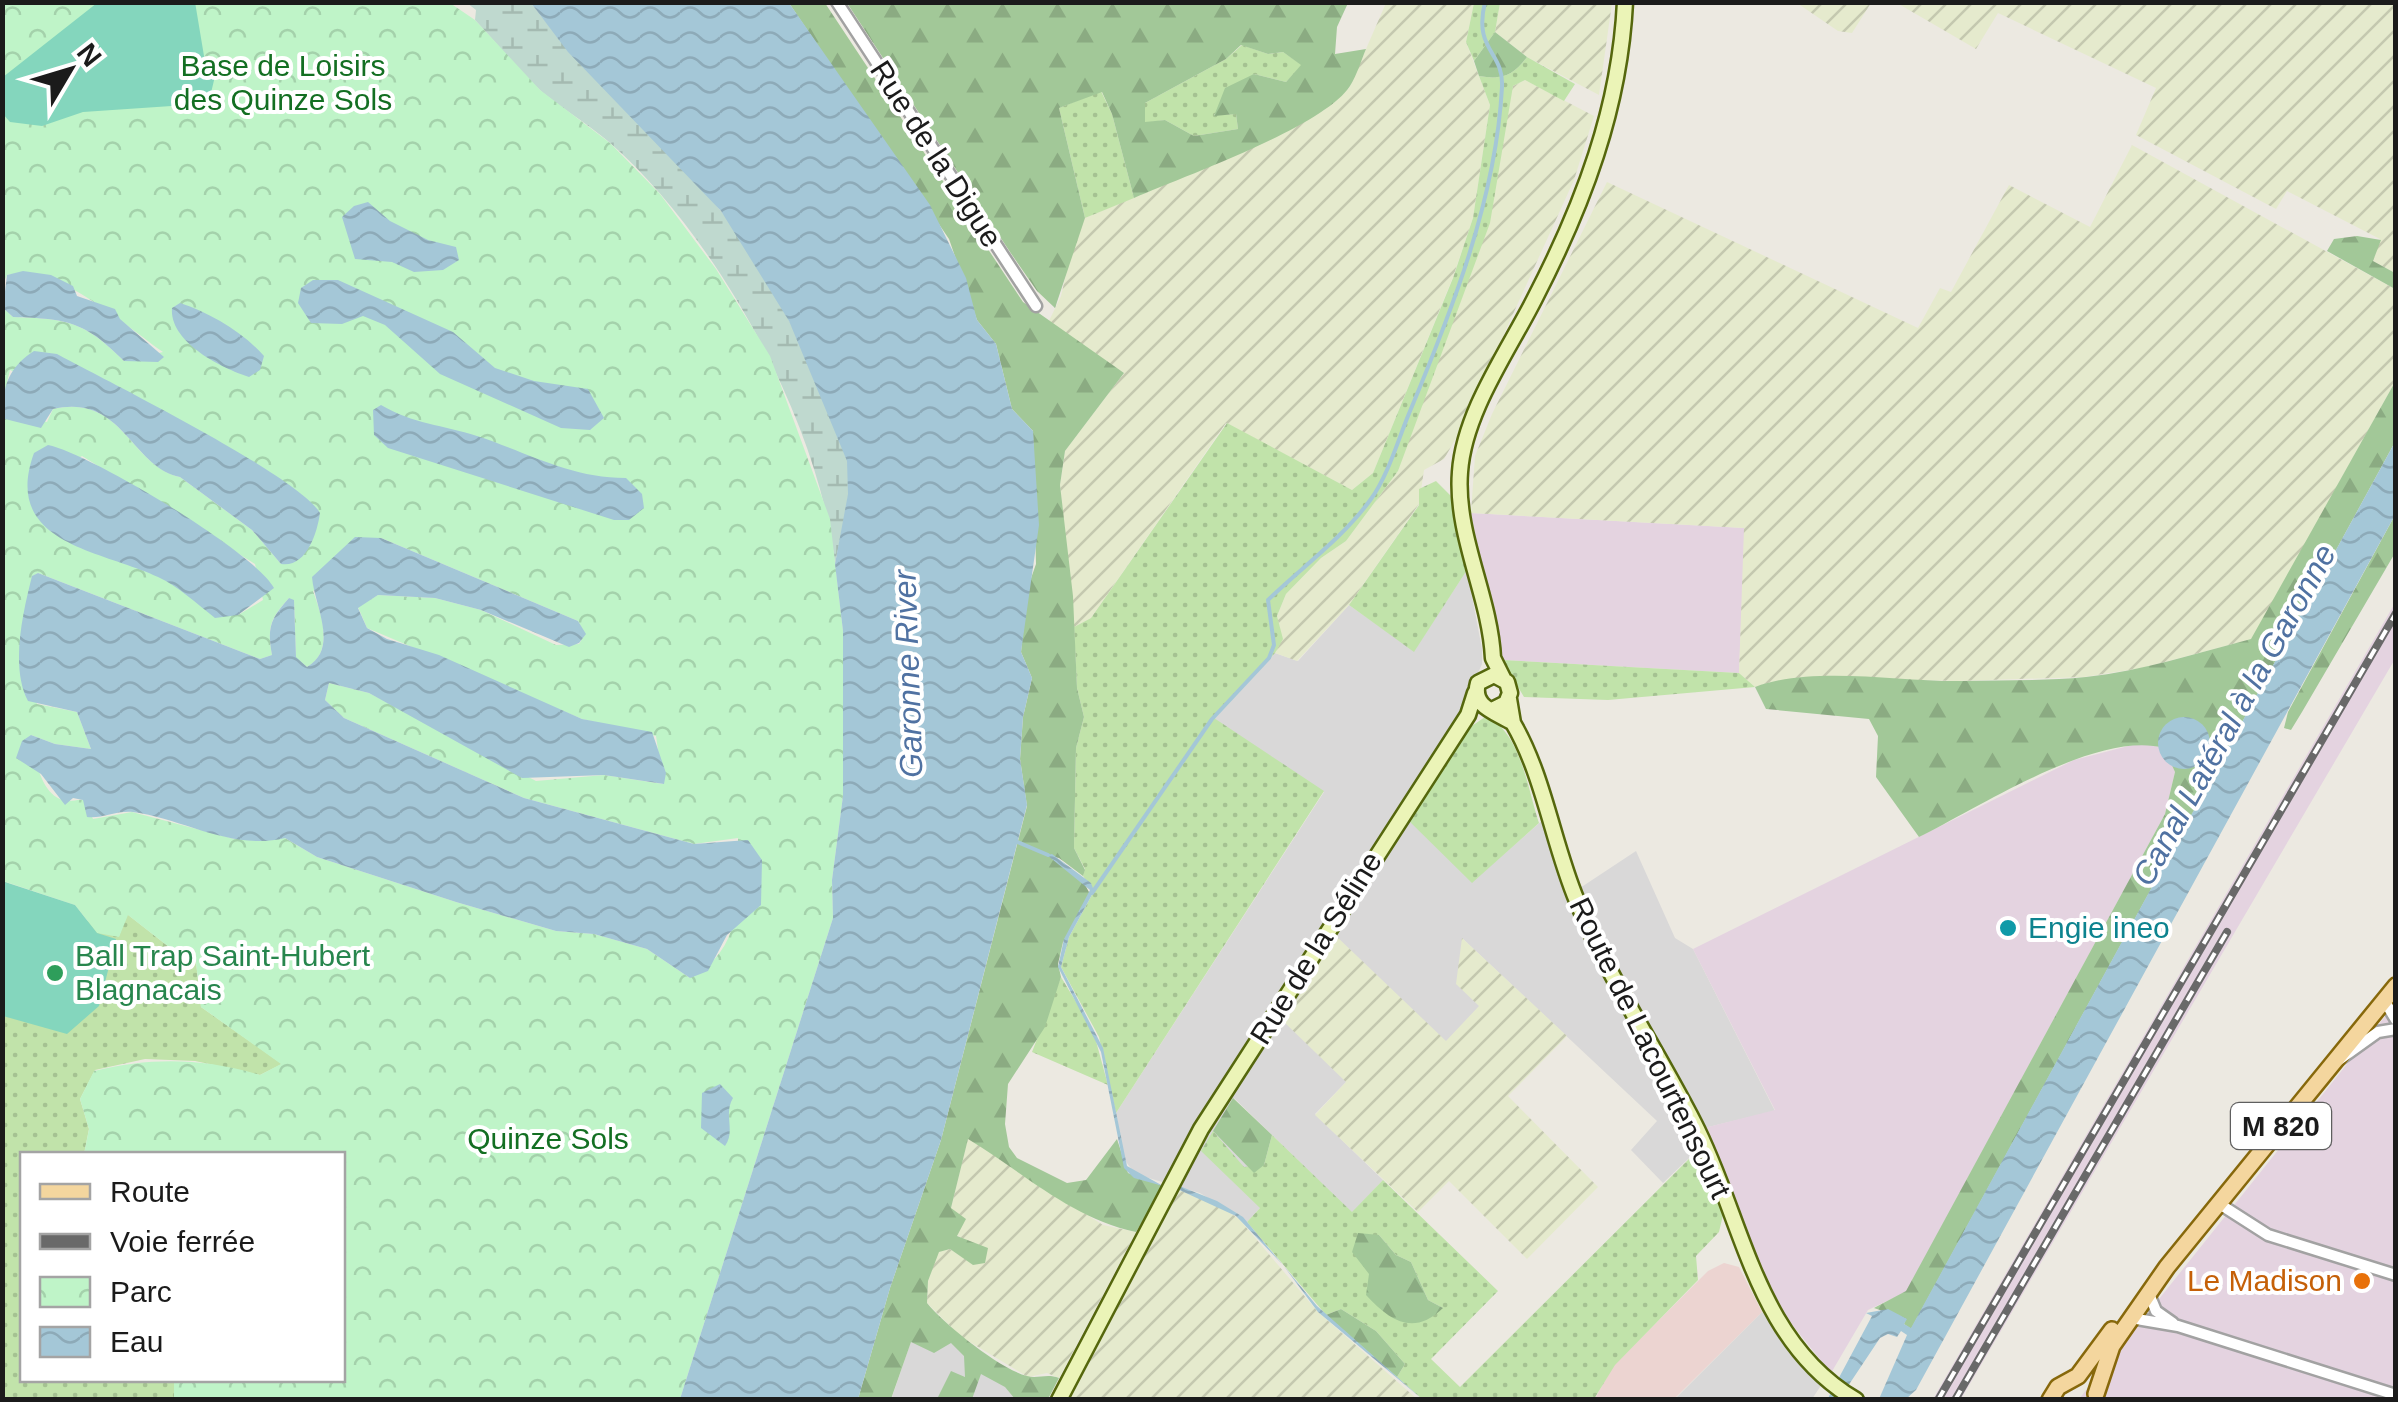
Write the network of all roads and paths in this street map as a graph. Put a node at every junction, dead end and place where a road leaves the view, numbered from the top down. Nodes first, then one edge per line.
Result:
1 (837, 2) edge
2 (1626, 2) edge
3 (1036, 306) dead end
4 (1493, 658) junction
5 (1503, 678) junction
6 (1478, 686) junction
7 (1509, 699) junction
8 (1490, 709) junction
9 (1468, 715) junction
10 (1513, 722) junction
11 (2396, 986) edge
12 (2384, 1000) junction
13 (2396, 1020) edge
14 (2396, 1029) edge
15 (2334, 1062) junction
16 (2218, 1203) junction
17 (2167, 1267) junction
18 (2396, 1275) edge
19 (2149, 1294) junction
20 (2131, 1318) junction
21 (2178, 1326) junction
22 (2070, 1382) junction
23 (1844, 1392) edge
24 (2396, 1395) edge
25 (2098, 1397) edge
26 (1059, 1400) edge
27 (2050, 1400) edge

1 - 3 street, Rue de la Digue
2 - 4 main road, Route de Lacourtensourt
4 - 5 main road, Route de Lacourtensourt
4 - 6 main road
5 - 6 main road
5 - 7 main road, Route de Lacourtensourt
6 - 8 main road
6 - 9 main road, Rue de la Séline
7 - 8 main road
7 - 10 main road, Route de Lacourtensourt
8 - 9 main road
8 - 10 main road
9 - 26 main road, Rue de la Séline
10 - 23 main road, Route de Lacourtensourt
11 - 12 main road, M 820
12 - 13 street
12 - 15 main road, M 820
14 - 15 street
15 - 16 main road, M 820
16 - 17 main road, M 820
16 - 18 street
17 - 19 main road, M 820
17 - 22 main road, M 820
19 - 20 main road, M 820
19 - 21 street
20 - 21 street
20 - 25 main road, M 820
21 - 24 street
22 - 25 main road, M 820
22 - 27 main road, M 820

